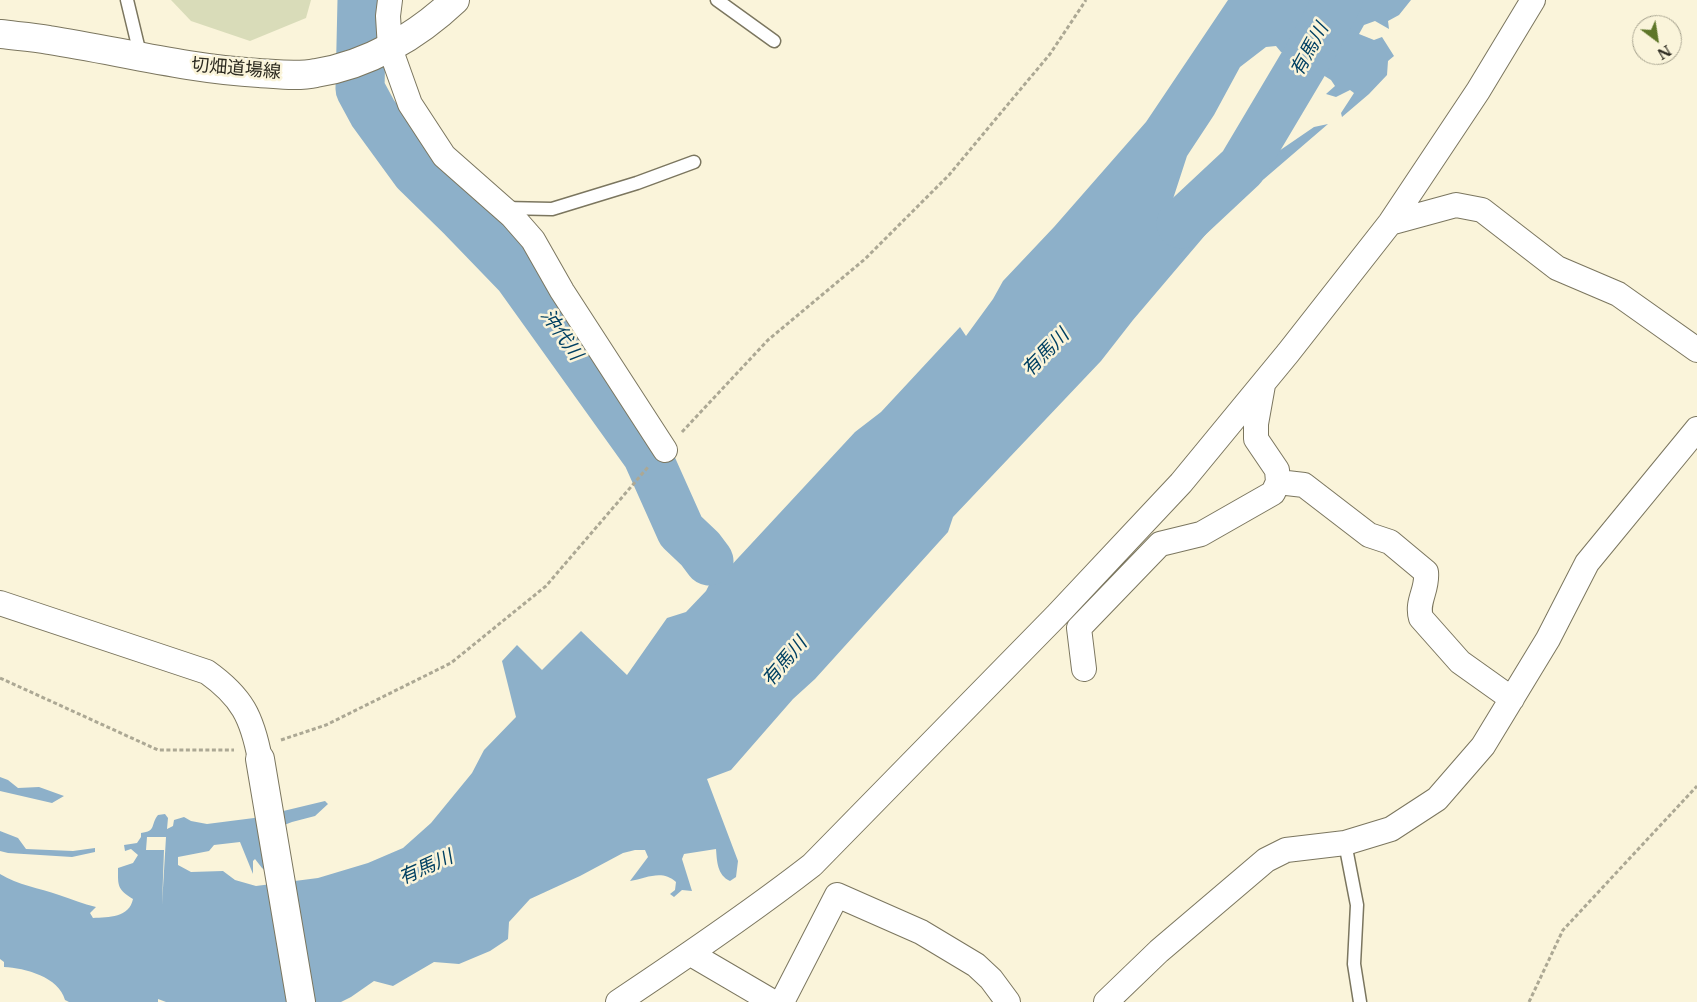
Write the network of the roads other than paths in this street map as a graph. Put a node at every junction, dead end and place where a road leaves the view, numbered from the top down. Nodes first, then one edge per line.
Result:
1 (127, 0) edge
2 (390, 0) edge
3 (455, 0) edge
4 (717, 0) edge
5 (1533, 0) edge
6 (0, 34) edge
7 (774, 41) dead end
8 (387, 49) junction
9 (141, 58) junction
10 (694, 162) dead end
11 (502, 208) junction
12 (1390, 224) junction
13 (1697, 350) edge
14 (1263, 383) junction
15 (1697, 429) edge
16 (662, 453) road end
17 (1689, 455) edge
18 (1278, 482) junction
19 (0, 603) edge
20 (1084, 669) dead end
21 (1512, 699) junction
22 (259, 753) joint
23 (1345, 843) junction
24 (690, 954) junction
25 (301, 1002) edge
26 (618, 1002) edge
27 (773, 1002) edge
28 (782, 1002) edge
29 (1008, 1002) edge
30 (1106, 1002) edge
31 (1360, 1002) edge

1 - 9 lane
2 - 8 street
3 - 8 main road, 切畑道場線
4 - 7 lane
5 - 12 street
6 - 9 main road, 切畑道場線
8 - 9 main road, 切畑道場線
8 - 11 street
10 - 11 lane
11 - 16 street
12 - 13 street
12 - 14 street
14 - 18 street
14 - 24 street
15 - 17 street
17 - 21 street
18 - 20 street
18 - 21 street
19 - 22 street
21 - 23 street
22 - 25 main road
23 - 30 street
23 - 31 lane
24 - 26 street
24 - 27 street
28 - 29 street

